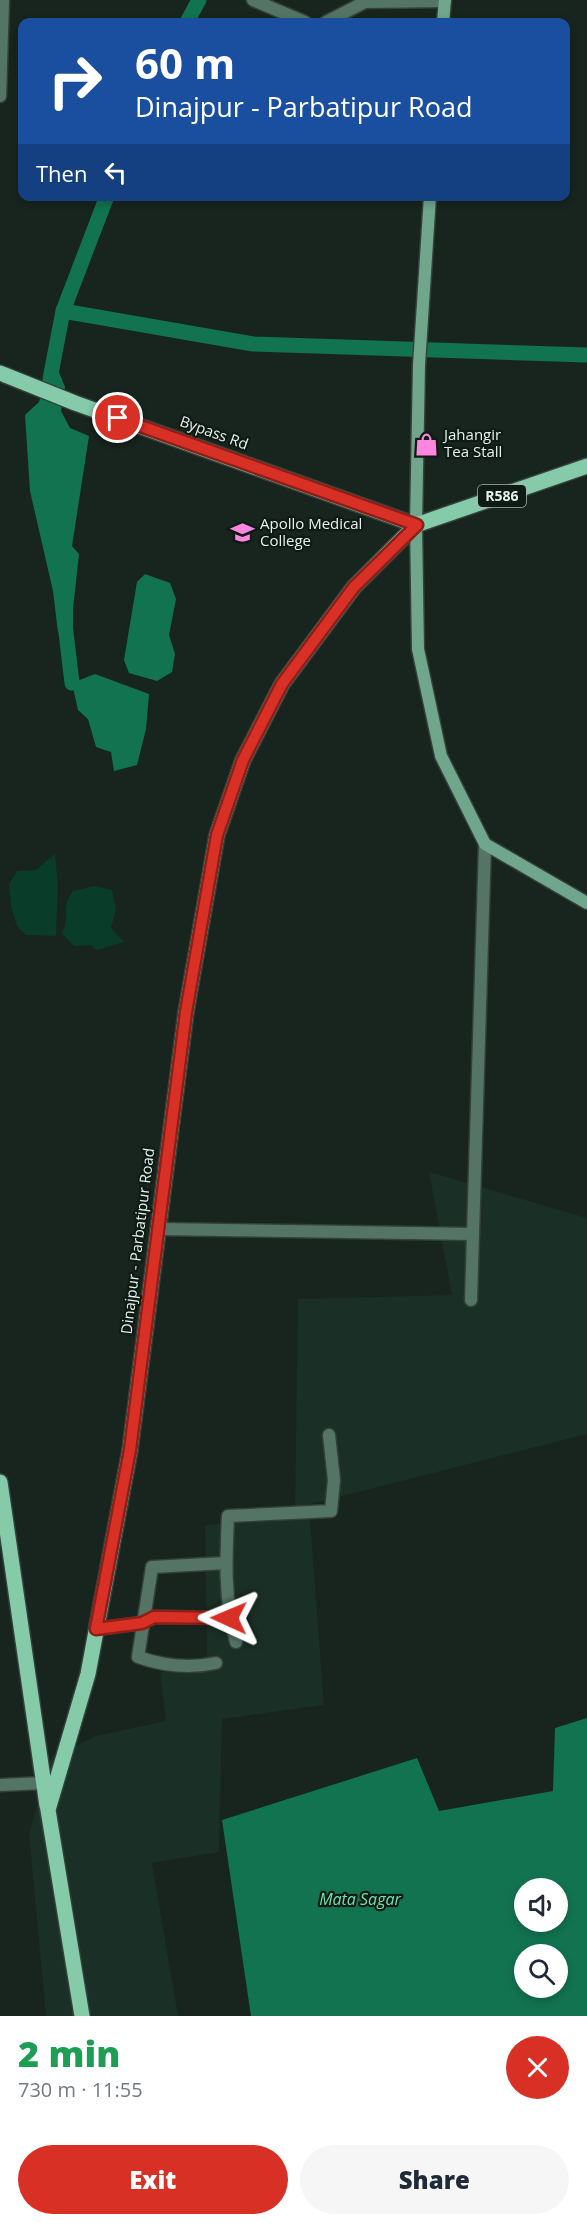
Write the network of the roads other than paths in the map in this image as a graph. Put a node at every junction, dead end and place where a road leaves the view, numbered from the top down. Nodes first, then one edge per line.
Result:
1 (3, 0) edge
2 (253, 0) edge
3 (445, 1) edge
4 (296, 18) edge
5 (334, 18) edge
6 (443, 18) edge
7 (0, 96) edge
8 (430, 201) edge
9 (0, 373) edge
10 (587, 466) edge
11 (417, 525) junction
12 (485, 844) junction
13 (587, 903) edge
14 (158, 1229) junction
15 (473, 1234) junction
16 (471, 1300) dead end
17 (329, 1435) dead end
18 (0, 1482) edge
19 (226, 1563) junction
20 (229, 1618) junction
21 (142, 1623) junction
22 (96, 1629) junction
23 (236, 1642) dead end
24 (216, 1664) dead end
25 (44, 1783) junction
26 (0, 1785) edge
27 (48, 1810) junction
28 (82, 2016) edge

1 - 7 street
2 - 4 street
3 - 5 street
3 - 6 street
8 - 11 street
9 - 11 main road, Bypass Rd
10 - 11 main road, R586
11 - 12 street
11 - 14 main road, Dinajpur - Parbatipur Road
12 - 13 street
12 - 15 street
14 - 15 street
14 - 22 main road, Dinajpur - Parbatipur Road
15 - 16 street
17 - 19 street
18 - 25 main road
19 - 20 street
19 - 21 street
20 - 21 street
20 - 23 street
21 - 22 street
21 - 24 street
22 - 27 main road, Dinajpur - Parbatipur Road
25 - 26 street
25 - 27 main road
27 - 28 main road, Dinajpur - Parbatipur Road

